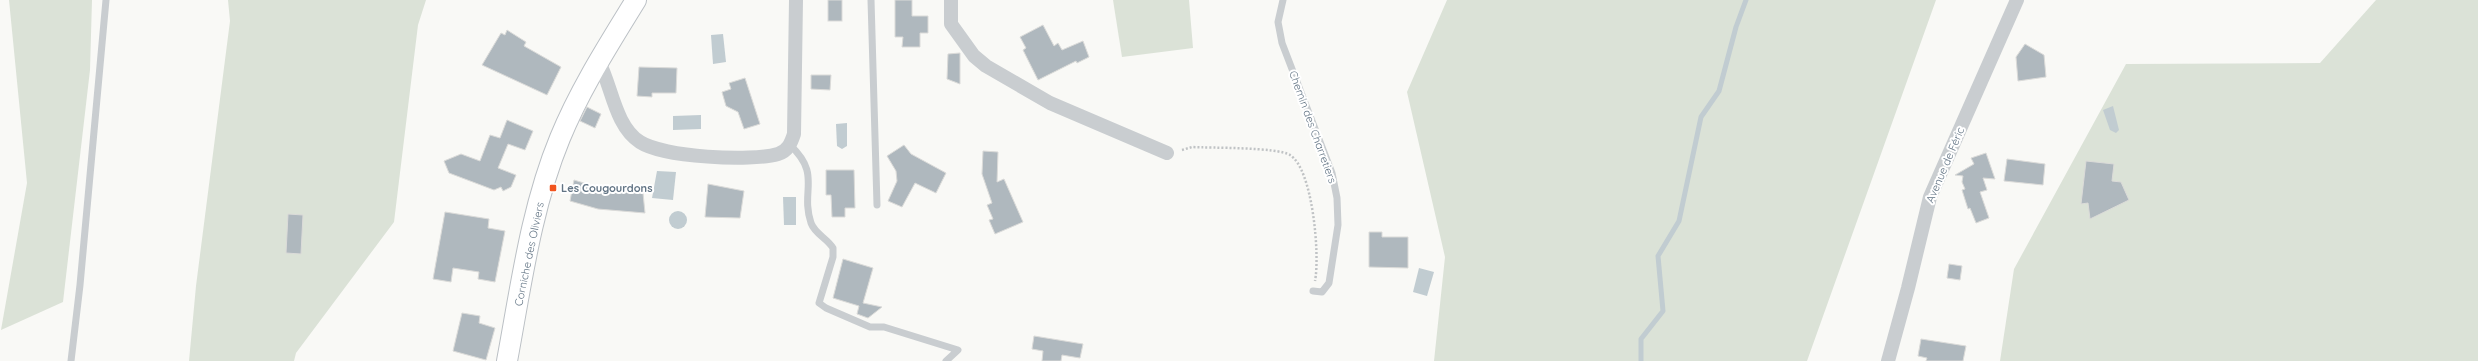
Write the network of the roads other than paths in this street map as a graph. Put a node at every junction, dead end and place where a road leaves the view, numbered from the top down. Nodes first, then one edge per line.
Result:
1 (106, 0) edge
2 (636, 0) edge
3 (796, 0) edge
4 (871, 0) edge
5 (951, 0) edge
6 (1283, 0) edge
7 (2017, 0) edge
8 (599, 62) junction
9 (790, 144) junction
10 (1167, 153) road end
11 (877, 205) dead end
12 (1313, 291) road end
13 (71, 361) edge
14 (507, 361) edge
15 (946, 361) edge
16 (1888, 361) edge

1 - 13 lane
2 - 8 street, Corniche des Oliviers
3 - 9 street
4 - 11 lane
5 - 10 street
6 - 12 lane, Chemin des Charretiers
7 - 16 street, Avenue de Féric
8 - 9 street
8 - 14 street, Corniche des Oliviers
9 - 15 lane

